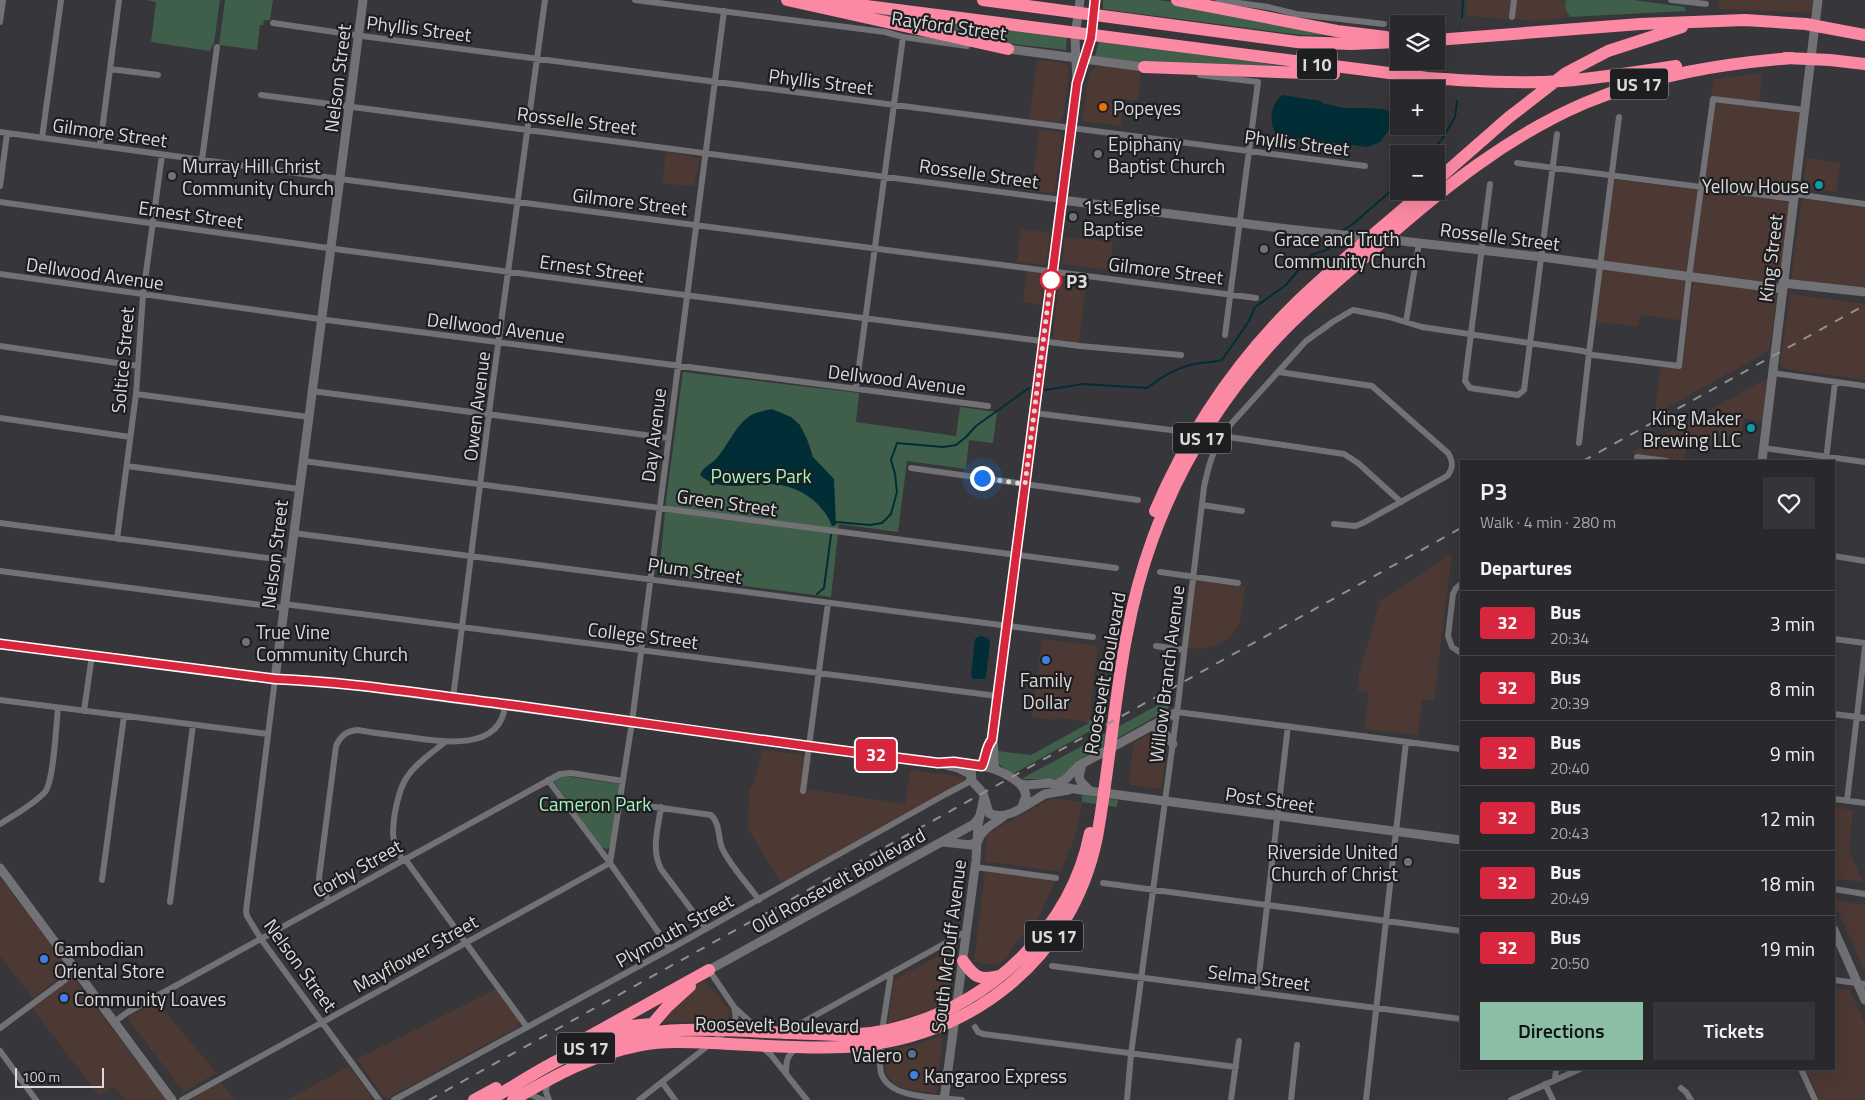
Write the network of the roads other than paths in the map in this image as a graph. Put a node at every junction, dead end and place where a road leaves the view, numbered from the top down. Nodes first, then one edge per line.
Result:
1 (3, 0) edge
2 (61, 0) edge
3 (119, 0) edge
4 (363, 0) edge
5 (545, 0) edge
6 (635, 0) edge
7 (787, 0) edge
8 (820, 0) edge
9 (983, 0) edge
10 (1080, 0) edge
11 (1095, 0) edge
12 (1177, 0) edge
13 (1218, 0) edge
14 (1514, 0) edge
15 (1671, 0) edge
16 (1818, 0) edge
17 (1269, 4) edge
18 (1706, 4) dead end
19 (724, 11) junction
20 (1512, 17) dead end
21 (1706, 21) junction
22 (0, 22) edge
23 (274, 23) dead end
24 (1384, 24) dead end
25 (359, 36) junction
26 (1390, 36) edge
27 (1865, 36) edge
28 (902, 37) junction
29 (1445, 38) edge
30 (1390, 42) edge
31 (217, 46) dead end
32 (1008, 50) junction
33 (537, 58) junction
34 (1075, 58) junction
35 (1792, 58) junction
36 (1085, 60) junction
37 (1865, 64) edge
38 (1144, 67) junction
39 (110, 69) junction
40 (1386, 73) junction
41 (158, 75) dead end
42 (715, 82) junction
43 (1077, 83) junction
44 (261, 95) dead end
45 (893, 105) junction
46 (350, 106) junction
47 (1805, 110) junction
48 (1619, 117) dead end
49 (1071, 128) junction
50 (526, 130) junction
51 (0, 132) edge
52 (8, 134) junction
53 (1557, 134) dead end
54 (42, 138) junction
55 (100, 146) junction
56 (1249, 151) junction
57 (706, 153) junction
58 (162, 155) junction
59 (202, 160) junction
60 (1517, 163) dead end
61 (1365, 166) dead end
62 (1553, 167) junction
63 (1445, 172) edge
64 (884, 176) junction
65 (1612, 176) junction
66 (340, 179) junction
67 (1490, 184) dead end
68 (0, 186) edge
69 (1700, 188) junction
70 (1794, 197) junction
71 (1062, 200) junction
72 (1414, 200) edge
73 (517, 201) junction
74 (0, 202) edge
75 (1865, 204) edge
76 (1240, 223) junction
77 (152, 224) junction
78 (696, 224) junction
79 (1419, 243) junction
80 (331, 248) junction
81 (875, 248) junction
82 (1482, 250) junction
83 (1542, 257) junction
84 (1600, 265) junction
85 (1053, 270) junction
86 (508, 272) junction
87 (0, 274) edge
88 (1689, 277) junction
89 (1783, 286) junction
90 (1865, 292) edge
91 (1230, 293) junction
92 (143, 295) junction
93 (687, 295) junction
94 (1256, 298) dead end
95 (865, 318) junction
96 (321, 319) junction
97 (1406, 322) junction
98 (1471, 334) junction
99 (1225, 335) dead end
100 (1043, 342) junction
101 (1530, 342) junction
102 (499, 343) junction
103 (0, 346) edge
104 (1589, 353) junction
105 (1181, 355) dead end
106 (138, 366) junction
107 (677, 366) junction
108 (1279, 372) junction
109 (1773, 373) junction
110 (1835, 382) junction
111 (1865, 386) edge
112 (856, 389) junction
113 (312, 391) junction
114 (136, 394) junction
115 (988, 406) dead end
116 (1034, 413) junction
117 (490, 415) junction
118 (308, 417) junction
119 (0, 418) edge
120 (1179, 431) dead end
121 (1222, 436) junction
122 (130, 437) junction
123 (668, 438) junction
124 (1579, 442) dead end
125 (1763, 448) junction
126 (1637, 458) dead end
127 (1826, 459) edge
128 (1657, 460) edge
129 (1762, 460) edge
130 (303, 461) junction
131 (1865, 462) edge
132 (127, 466) junction
133 (910, 468) dead end
134 (481, 484) junction
135 (1025, 484) junction
136 (299, 488) junction
137 (1138, 500) dead end
138 (1401, 502) junction
139 (1202, 505) junction
140 (659, 508) junction
141 (1242, 512) dead end
142 (0, 523) edge
143 (1334, 524) dead end
144 (293, 533) junction
145 (117, 538) junction
146 (1016, 555) junction
147 (472, 556) junction
148 (1835, 556) edge
149 (1865, 560) edge
150 (290, 561) junction
151 (1116, 568) dead end
152 (0, 571) edge
153 (1160, 572) dead end
154 (1193, 577) junction
155 (650, 579) junction
156 (1238, 582) dead end
157 (1460, 585) edge
158 (828, 603) junction
159 (284, 606) junction
160 (463, 626) junction
161 (1006, 626) junction
162 (1092, 637) dead end
163 (1835, 639) edge
164 (1865, 643) edge
165 (0, 644) edge
166 (1156, 646) dead end
167 (1865, 647) edge
168 (641, 650) junction
169 (1184, 650) junction
170 (1460, 652) edge
171 (92, 655) junction
172 (819, 673) junction
173 (275, 679) junction
174 (997, 696) junction
175 (453, 698) junction
176 (0, 700) edge
177 (1112, 703) junction
178 (505, 705) junction
179 (58, 708) junction
180 (84, 711) junction
181 (1177, 712) junction
182 (1835, 714) edge
183 (124, 716) junction
184 (1856, 717) junction
185 (1865, 718) edge
186 (632, 722) junction
187 (193, 725) junction
188 (1150, 726) junction
189 (1288, 726) junction
190 (268, 734) junction
191 (992, 740) junction
192 (445, 742) junction
193 (1406, 742) junction
194 (1173, 744) junction
195 (809, 747) junction
196 (1460, 750) edge
197 (938, 763) junction
198 (1082, 764) junction
199 (980, 766) junction
200 (996, 770) junction
201 (971, 779) junction
202 (548, 780) junction
203 (623, 781) junction
204 (1020, 784) junction
205 (1057, 784) junction
206 (1074, 789) junction
207 (803, 791) dead end
208 (1091, 791) junction
209 (984, 797) junction
210 (1835, 799) edge
211 (1165, 801) junction
212 (1846, 801) junction
213 (620, 802) junction
214 (1865, 803) edge
215 (660, 807) junction
216 (1022, 807) junction
217 (1007, 814) junction
218 (980, 816) junction
219 (1097, 816) junction
220 (1277, 816) junction
221 (0, 824) edge
222 (1396, 832) junction
223 (1460, 840) edge
224 (978, 841) junction
225 (939, 842) junction
226 (403, 859) junction
227 (610, 863) junction
228 (975, 867) junction
229 (0, 868) edge
230 (1056, 878) dead end
231 (102, 880) dead end
232 (1103, 883) dead end
233 (1835, 889) edge
234 (1153, 890) junction
235 (1865, 894) edge
236 (759, 900) junction
237 (329, 901) junction
238 (170, 902) dead end
239 (1268, 905) junction
240 (1386, 921) junction
241 (706, 929) junction
242 (967, 931) junction
243 (1460, 931) edge
244 (1835, 932) edge
245 (261, 939) junction
246 (465, 943) junction
247 (670, 949) junction
248 (963, 961) junction
249 (1052, 966) dead end
250 (709, 970) junction
251 (77, 971) junction
252 (891, 973) junction
253 (1001, 976) junction
254 (1142, 978) junction
255 (1835, 980) edge
256 (1861, 984) edge
257 (1257, 992) junction
258 (1865, 1000) edge
259 (958, 1005) junction
260 (734, 1007) junction
261 (1376, 1007) junction
262 (956, 1019) junction
263 (1460, 1019) edge
264 (114, 1022) junction
265 (323, 1022) junction
266 (527, 1027) junction
267 (975, 1027) dead end
268 (0, 1028) edge
269 (648, 1028) junction
270 (728, 1030) junction
271 (598, 1031) junction
272 (761, 1032) junction
273 (782, 1033) junction
274 (881, 1037) junction
275 (1239, 1041) dead end
276 (712, 1043) junction
277 (756, 1045) junction
278 (1297, 1045) dead end
279 (800, 1046) junction
280 (620, 1050) junction
281 (0, 1051) edge
282 (1131, 1054) junction
283 (1236, 1068) junction
284 (1556, 1070) edge
285 (1578, 1070) edge
286 (1801, 1070) edge
287 (786, 1073) junction
288 (547, 1080) junction
289 (1555, 1080) junction
290 (662, 1082) junction
291 (1546, 1084) junction
292 (1681, 1088) dead end
293 (526, 1092) junction
294 (945, 1099) edge
295 (36, 1100) edge
296 (172, 1100) edge
297 (182, 1100) edge
298 (379, 1100) edge
299 (394, 1100) edge
300 (474, 1100) edge
301 (490, 1100) edge
302 (513, 1100) edge
303 (543, 1100) edge
304 (549, 1100) edge
305 (639, 1100) edge
306 (675, 1100) edge
307 (807, 1100) edge
308 (962, 1100) edge
309 (1127, 1100) edge
310 (1232, 1100) edge
311 (1291, 1100) edge
312 (1366, 1100) edge
313 (1511, 1100) edge
314 (1553, 1100) edge
315 (1691, 1100) edge
316 (1815, 1100) edge

1 - 22 street
2 - 54 street
3 - 39 street
4 - 25 main road, Nelson Street
5 - 33 street, Owen Avenue
6 - 19 street, Rayford Street
7 - 32 highway
8 - 40 highway, I 10
9 - 30 highway, I 10
10 - 34 main road
11 - 36 main road
12 - 26 highway
13 - 17 street
14 - 20 street
15 - 18 street
16 - 47 main road, King Street
17 - 24 street
19 - 28 street, Rayford Street
19 - 42 street, Day Avenue
21 - 27 highway
21 - 29 highway
21 - 63 highway, US 17
23 - 25 street, Phyllis Street
25 - 33 street, Phyllis Street
25 - 46 main road, Nelson Street
28 - 32 street, Rayford Street
28 - 45 street
31 - 59 street
32 - 34 main road, Rayford Street
33 - 42 street, Phyllis Street
33 - 50 street, Owen Avenue
34 - 36 main road, Rayford Street
34 - 43 main road
35 - 37 highway, I 10
35 - 40 highway, I 10
35 - 177 highway, Roosevelt Boulevard / US 17
36 - 38 main road, Rayford Street
36 - 43 main road
38 - 40 highway
38 - 56 street, Rayford Street
39 - 41 street
39 - 55 street
42 - 45 street, Phyllis Street
42 - 57 street, Day Avenue
43 - 49 main road
44 - 46 street, Rosselle Street
45 - 49 street, Phyllis Street
45 - 64 street
46 - 50 street, Rosselle Street
46 - 66 main road, Nelson Street
47 - 69 street
47 - 70 main road, King Street
48 - 65 street
49 - 56 street, Phyllis Street
49 - 71 main road
50 - 57 street, Rosselle Street
50 - 73 street, Owen Avenue
51 - 52 street, Gilmore Street
52 - 54 street, Gilmore Street
52 - 68 street
53 - 62 street
54 - 55 street, Gilmore Street
55 - 58 street, Gilmore Street
56 - 61 street, Phyllis Street
56 - 76 street
57 - 64 street, Rosselle Street
57 - 78 street, Day Avenue
58 - 59 street, Gilmore Street
58 - 77 street, Soltice Street
59 - 66 street, Gilmore Street
60 - 62 street
62 - 65 street
62 - 83 street
64 - 71 street, Rosselle Street
64 - 81 street
65 - 69 street
65 - 84 street
66 - 73 street, Gilmore Street
66 - 80 main road, Nelson Street
67 - 82 street
69 - 70 street
69 - 88 street
70 - 75 street
70 - 89 main road, King Street
71 - 76 main road, Rosselle Street
71 - 85 main road
72 - 177 highway, Roosevelt Boulevard / US 17
73 - 78 street, Gilmore Street
73 - 86 street, Owen Avenue
74 - 77 street, Ernest Street
76 - 79 main road, Rosselle Street
76 - 91 street
77 - 80 street, Ernest Street
77 - 92 street, Soltice Street
78 - 81 street, Gilmore Street
78 - 93 street, Day Avenue
79 - 82 main road, Rosselle Street
79 - 97 street
80 - 86 street, Ernest Street
80 - 96 main road, Nelson Street
81 - 85 street, Gilmore Street
81 - 95 street
82 - 83 main road, Rosselle Street
82 - 98 street
83 - 84 main road, Rosselle Street
83 - 101 street
84 - 88 main road, Rosselle Street
84 - 104 street
85 - 91 street, Gilmore Street
85 - 100 main road
86 - 93 street, Ernest Street
86 - 102 street, Owen Avenue
87 - 92 street, Dellwood Avenue
88 - 89 main road, Rosselle Street
88 - 104 street
89 - 90 main road, Rosselle Street
89 - 109 main road, King Street
91 - 94 street, Gilmore Street
91 - 99 street
92 - 96 street, Dellwood Avenue
92 - 106 street, Soltice Street
93 - 95 street, Ernest Street
93 - 107 street, Day Avenue
95 - 100 street, Ernest Street
95 - 112 street
96 - 102 street, Dellwood Avenue
96 - 113 main road, Nelson Street
97 - 98 street
97 - 108 street, Willow Branch Avenue
98 - 101 street
98 - 101 street
100 - 105 street, Ernest Street
100 - 116 main road
101 - 104 street
102 - 107 street, Dellwood Avenue
102 - 117 street, Owen Avenue
103 - 106 street
104 - 124 street
106 - 114 street, Soltice Street
107 - 112 street, Dellwood Avenue
107 - 123 street, Day Avenue
108 - 121 street, Willow Branch Avenue
108 - 138 street
109 - 110 street
109 - 125 main road, King Street
110 - 111 street
110 - 127 street
112 - 115 street, Dellwood Avenue
113 - 117 street
113 - 118 main road, Nelson Street
114 - 118 street
114 - 122 street, Soltice Street
116 - 120 street
116 - 135 main road
117 - 123 street
117 - 134 street, Owen Avenue
118 - 130 main road, Nelson Street
119 - 122 street
121 - 138 street
121 - 139 street, Willow Branch Avenue
122 - 132 street, Soltice Street
123 - 140 street, Day Avenue
125 - 127 street
125 - 129 main road, King Street
126 - 128 street
127 - 131 street
130 - 134 street, Green Street
130 - 136 main road, Nelson Street
132 - 136 street
132 - 145 street, Soltice Street
133 - 135 street
134 - 140 street, Green Street
134 - 147 street, Owen Avenue
135 - 137 street
135 - 146 main road
136 - 144 main road, Nelson Street
138 - 143 street
139 - 141 street
139 - 154 street, Willow Branch Avenue
140 - 146 street, Green Street
140 - 155 street, Day Avenue
142 - 145 street
144 - 147 street, Plum Street
144 - 150 main road, Nelson Street
145 - 150 street
146 - 151 street, Green Street
146 - 161 main road
147 - 155 street, Plum Street
147 - 160 street, Owen Avenue
148 - 149 street
150 - 159 main road, Nelson Street
152 - 159 street, College Street
153 - 154 street
154 - 156 street
154 - 169 street, Willow Branch Avenue
155 - 158 street, Plum Street
155 - 168 street, Day Avenue
157 - 170 street
158 - 161 street, Plum Street
158 - 172 street
159 - 160 street, College Street
159 - 173 main road, Nelson Street
160 - 168 street, College Street
160 - 175 street, Owen Avenue
161 - 162 street, Plum Street
161 - 174 main road
163 - 164 street
165 - 171 main road
166 - 169 street
167 - 184 street
168 - 172 street, College Street
168 - 186 street, Day Avenue
169 - 181 street, Willow Branch Avenue
171 - 173 main road
171 - 180 street
172 - 174 street, College Street
172 - 195 street
173 - 175 main road
173 - 190 street, Nelson Street
174 - 191 main road
175 - 178 main road
176 - 179 street
177 - 219 highway, Roosevelt Boulevard / US 17
178 - 186 main road
178 - 192 street
179 - 180 street
179 - 221 street
180 - 183 street
181 - 188 main road
181 - 189 street
181 - 194 street, Willow Branch Avenue
182 - 184 street
183 - 187 street
183 - 231 street
184 - 185 street
184 - 212 street
186 - 195 main road
186 - 203 street, Day Avenue
187 - 190 street
187 - 238 street
188 - 194 main road
188 - 198 main road
189 - 193 street
189 - 220 street
190 - 245 street, Nelson Street
191 - 199 main road
191 - 200 main road
192 - 226 street
192 - 237 street
193 - 196 street
193 - 222 street
194 - 211 street, Willow Branch Avenue
195 - 197 main road
195 - 207 street
197 - 199 main road
197 - 201 main road
198 - 205 main road
198 - 208 main road
199 - 200 main road
199 - 201 main road
200 - 204 main road
201 - 209 main road
201 - 236 street, Plymouth Street
202 - 203 street, Corby Street
202 - 226 street, Corby Street
202 - 227 street
203 - 213 street, Day Avenue
204 - 205 main road, Post Street
204 - 216 main road
205 - 206 main road, Post Street
206 - 208 main road, Post Street
206 - 216 main road, Post Street
208 - 211 main road, Post Street
209 - 217 main road
209 - 218 main road, South McDuff Avenue
210 - 212 street
211 - 220 main road, Post Street
211 - 234 street, Willow Branch Avenue
212 - 214 street
213 - 215 street
213 - 227 street, Day Avenue
215 - 236 street
215 - 241 street
216 - 217 main road
217 - 224 main road
218 - 224 main road, South McDuff Avenue
218 - 225 main road, Old Roosevelt Boulevard
219 - 253 highway, Roosevelt Boulevard / US 17
219 - 262 highway, Roosevelt Boulevard / US 17
220 - 222 main road, Post Street
220 - 239 street
222 - 223 main road, Post Street
222 - 240 street
224 - 225 main road
224 - 228 main road, South McDuff Avenue
225 - 250 main road, Old Roosevelt Boulevard
226 - 237 street, Corby Street
226 - 246 street
227 - 246 street, Mayflower Street
227 - 247 street
228 - 230 street
228 - 242 main road, South McDuff Avenue
229 - 251 main road
232 - 234 street
233 - 235 street
234 - 239 street
234 - 254 street, Willow Branch Avenue
236 - 241 street, Plymouth Street
237 - 245 street, Corby Street
239 - 240 street
239 - 257 street
240 - 243 street
240 - 261 street
241 - 247 street, Plymouth Street
242 - 248 main road, South McDuff Avenue
242 - 252 street
244 - 256 main road
245 - 264 street, Corby Street
245 - 265 street, Nelson Street
246 - 265 street, Mayflower Street
246 - 266 street
247 - 266 street, Plymouth Street
248 - 253 highway
248 - 259 main road, South McDuff Avenue
249 - 254 street, Selma Street
250 - 260 street
250 - 269 highway
250 - 271 highway
251 - 264 main road
251 - 268 street
252 - 273 street
252 - 274 street
253 - 259 highway, Roosevelt Boulevard / US 17
254 - 257 street, Selma Street
254 - 282 street, Willow Branch Avenue
255 - 256 street
256 - 258 main road
257 - 261 street, Selma Street
259 - 262 main road, South McDuff Avenue
259 - 274 highway, Roosevelt Boulevard / US 17
260 - 270 street
260 - 272 street
261 - 263 street, Selma Street
261 - 312 street
262 - 274 highway, Roosevelt Boulevard / US 17
262 - 294 main road, South McDuff Avenue
264 - 296 main road
265 - 297 street, Mayflower Street
265 - 298 street, Nelson Street
266 - 299 street, Plymouth Street
267 - 282 street
269 - 270 highway, Roosevelt Boulevard / US 17
269 - 271 highway
269 - 280 highway
269 - 301 highway, Roosevelt Boulevard / US 17
270 - 272 highway, Roosevelt Boulevard / US 17
270 - 276 street
271 - 300 highway
272 - 273 highway, Roosevelt Boulevard / US 17
273 - 274 highway, Roosevelt Boulevard / US 17
274 - 279 highway, Roosevelt Boulevard / US 17
274 - 294 street
275 - 283 street
276 - 277 highway, Roosevelt Boulevard / US 17
276 - 280 highway, Roosevelt Boulevard / US 17
276 - 290 street
277 - 279 highway, Roosevelt Boulevard / US 17
277 - 287 street
278 - 311 street
279 - 287 street
280 - 288 highway, Roosevelt Boulevard / US 17
281 - 295 street
282 - 283 street
282 - 309 street, Willow Branch Avenue
283 - 310 street
284 - 289 street
285 - 289 street
286 - 316 street
287 - 307 street
288 - 293 highway, Roosevelt Boulevard / US 17
288 - 304 street
289 - 291 street
290 - 305 street
290 - 306 street
291 - 313 street
291 - 314 street
292 - 315 street
293 - 302 highway, Roosevelt Boulevard / US 17
293 - 303 street
294 - 308 street

